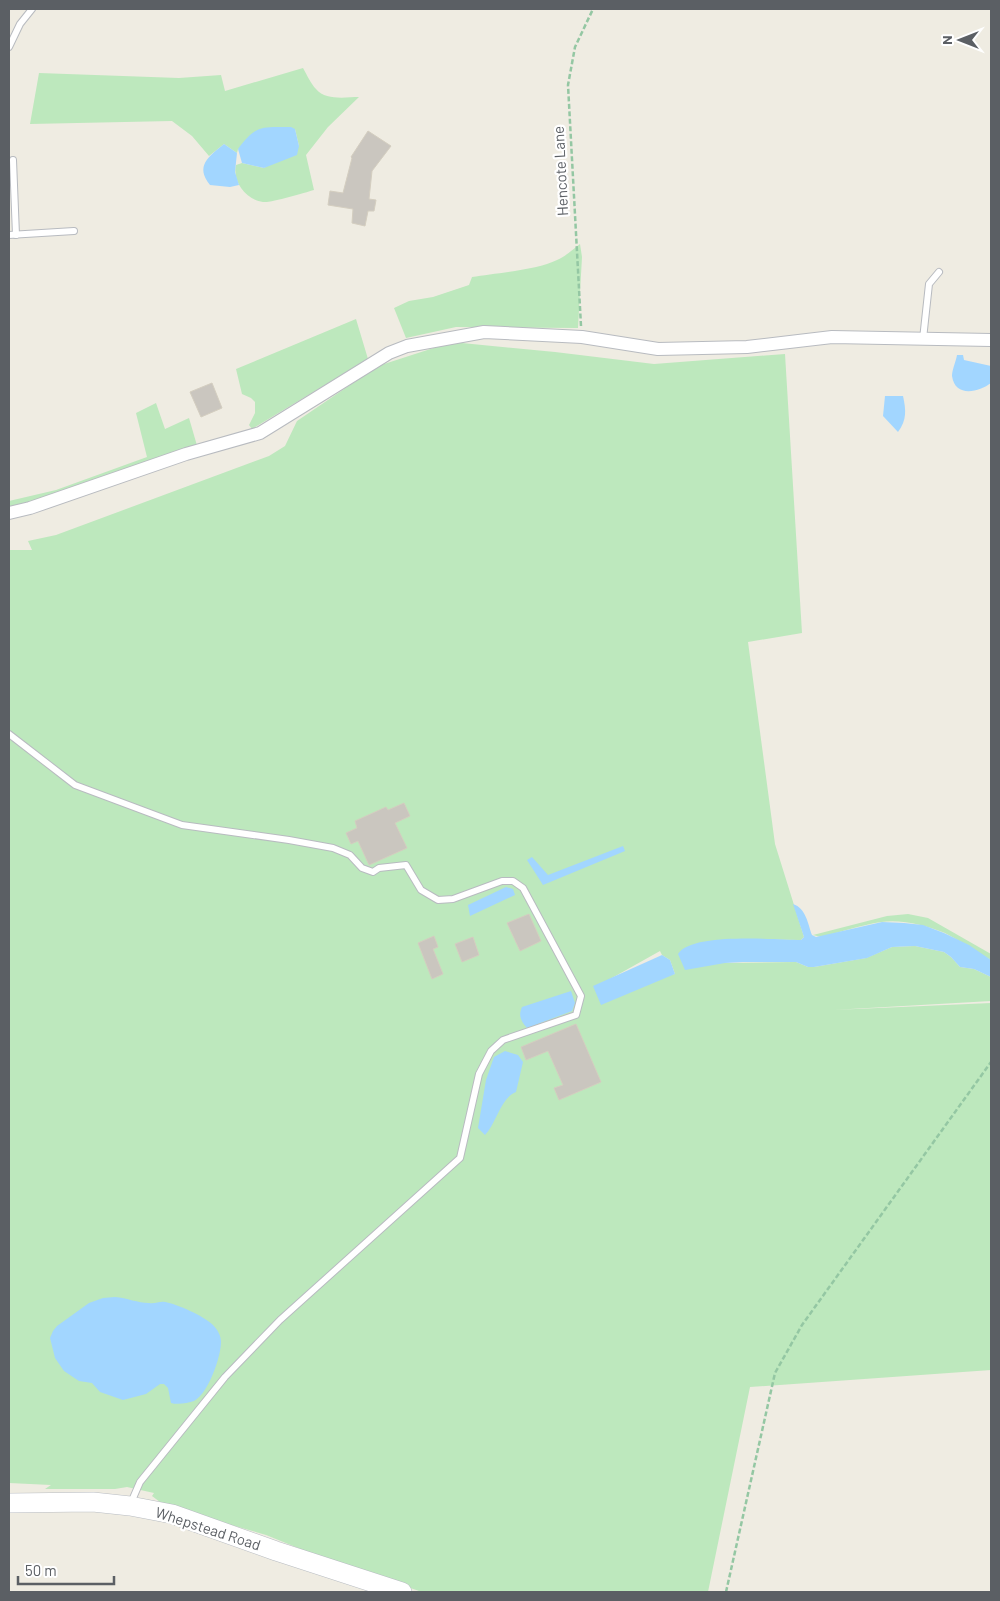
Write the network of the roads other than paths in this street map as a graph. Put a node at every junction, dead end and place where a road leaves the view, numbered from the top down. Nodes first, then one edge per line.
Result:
1 (32, 9) edge
2 (9, 47) edge
3 (13, 160) dead end
4 (74, 232) dead end
5 (12, 235) edge
6 (939, 272) dead end
7 (923, 339) junction
8 (991, 340) edge
9 (9, 513) edge
10 (9, 734) edge
11 (9, 1503) edge
12 (130, 1506) junction
13 (402, 1592) edge

1 - 2 lane
3 - 5 lane
4 - 5 lane
6 - 7 lane
7 - 8 street
7 - 9 street
10 - 12 lane
11 - 12 main road, Whepstead Road
12 - 13 main road, Whepstead Road

